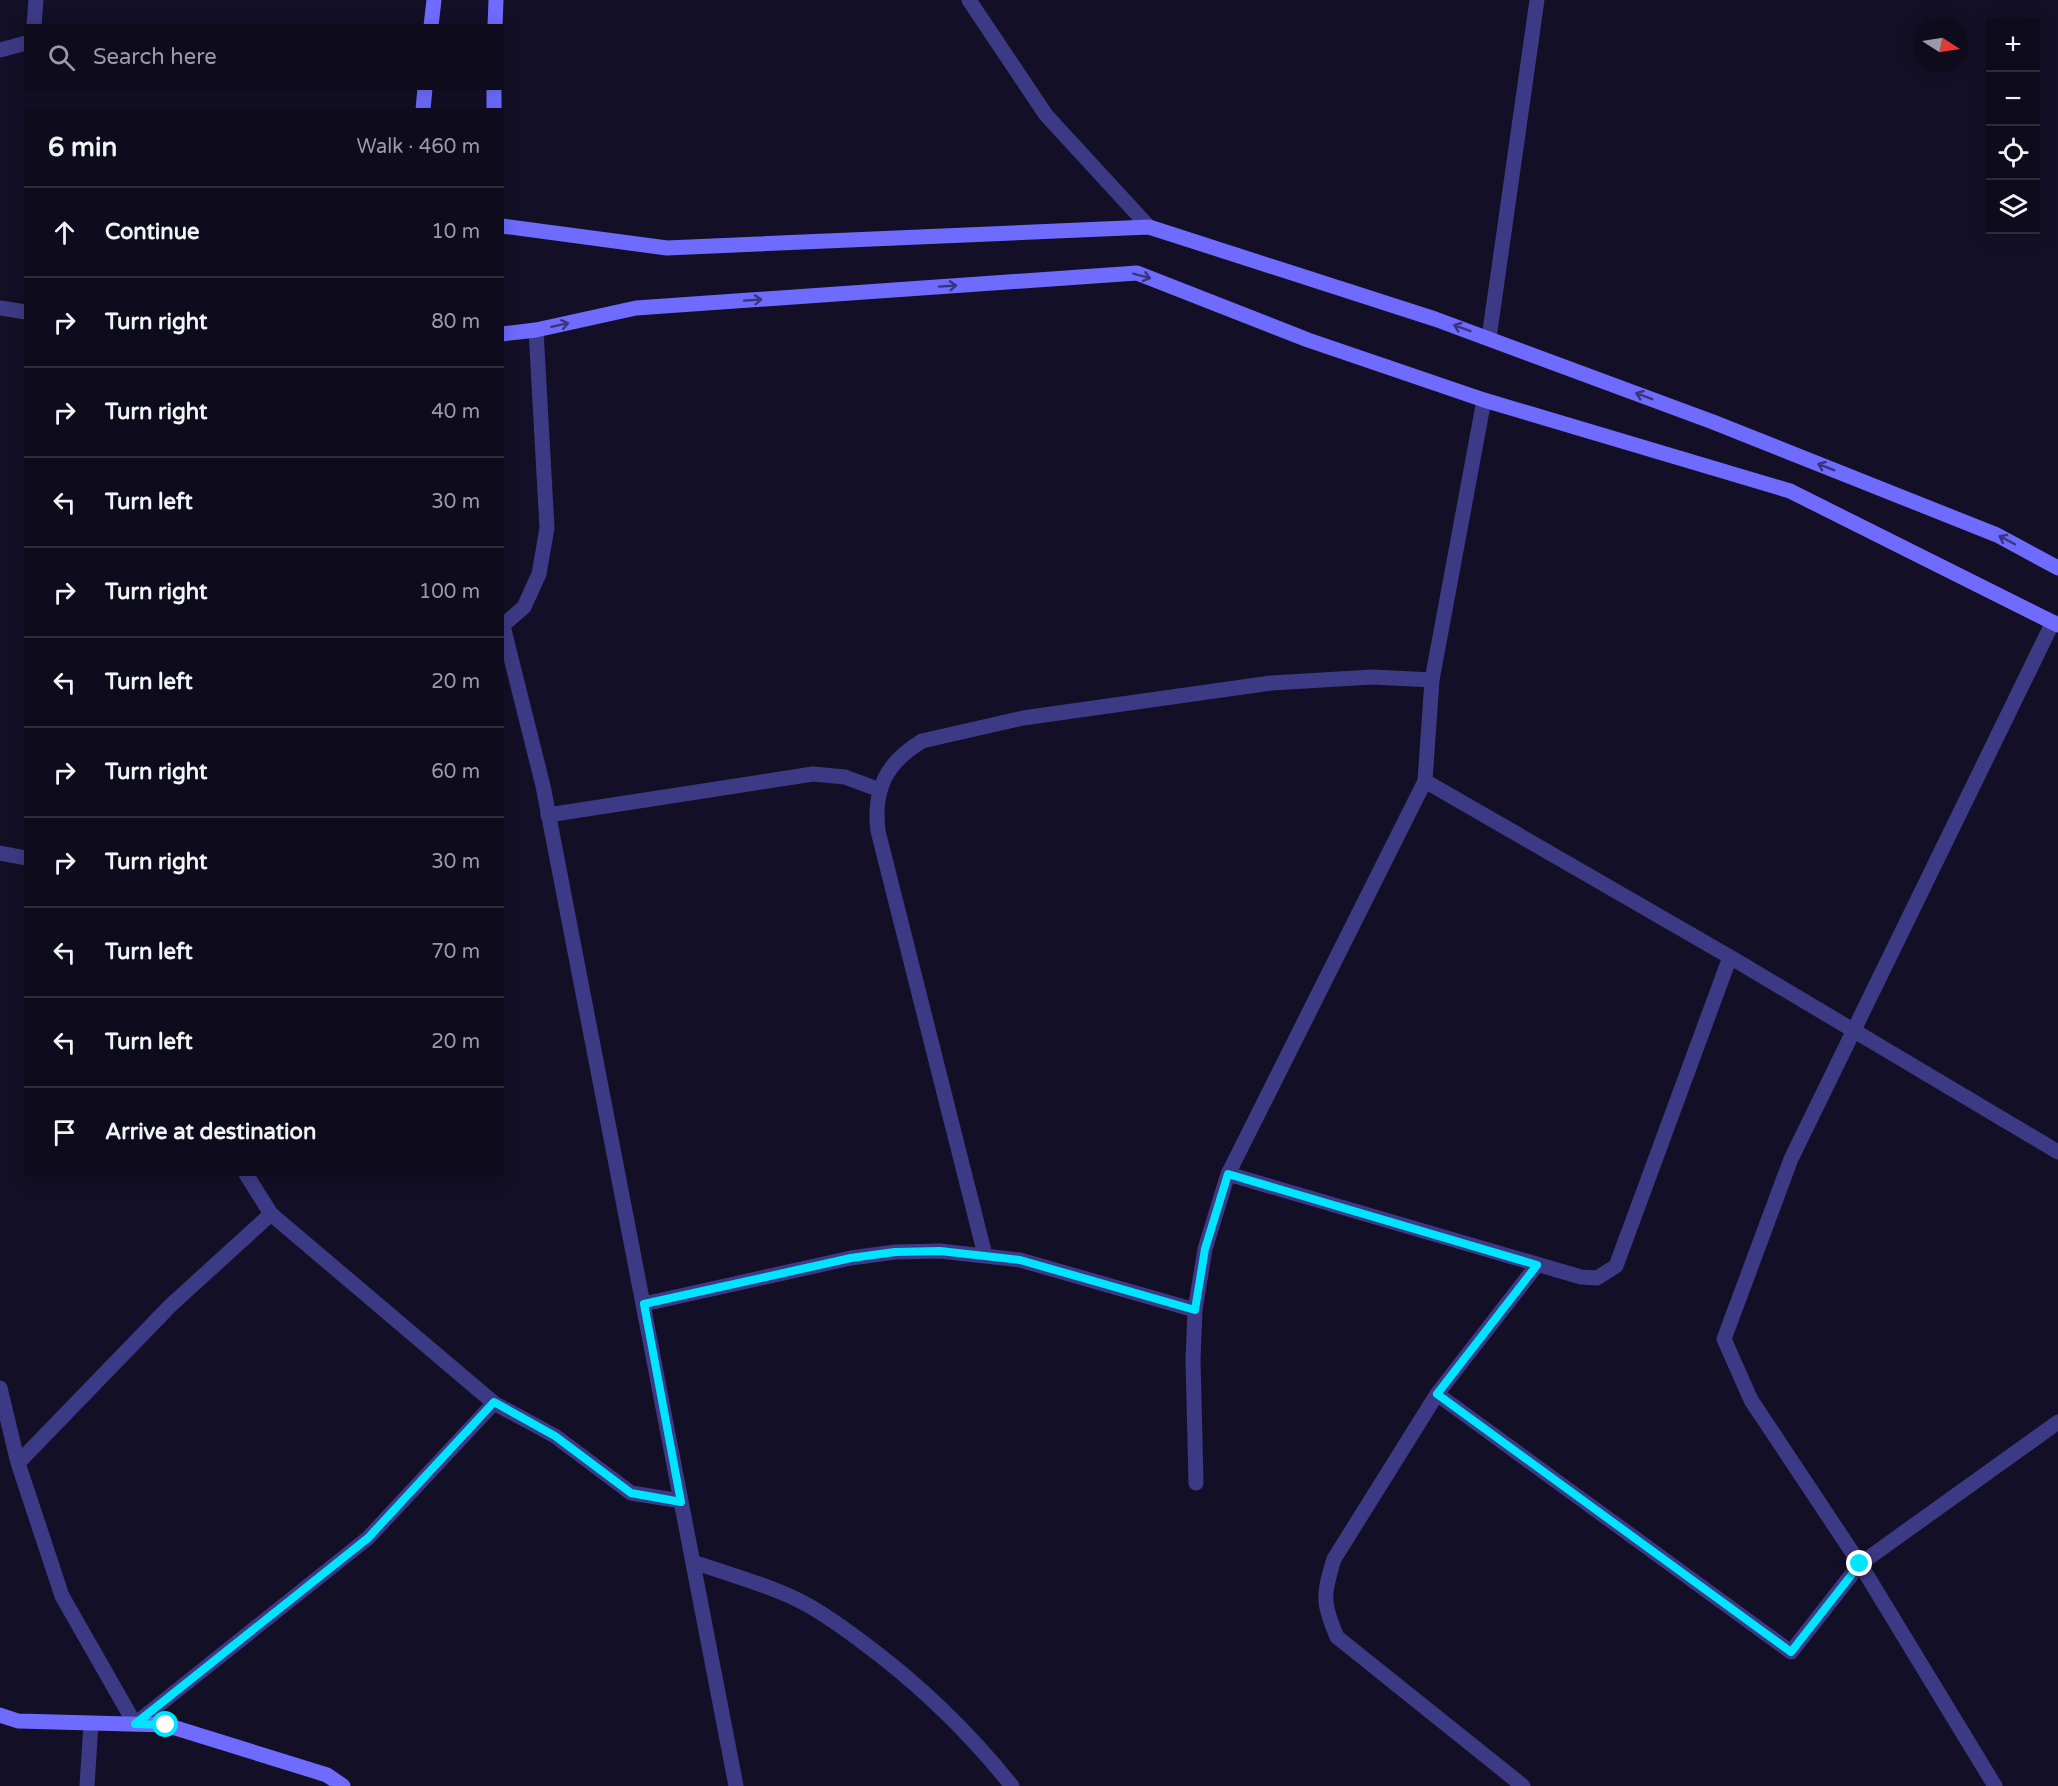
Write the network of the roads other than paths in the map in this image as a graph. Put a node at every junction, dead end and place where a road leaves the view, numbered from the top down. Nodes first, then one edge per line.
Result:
1 (36, 0) edge
2 (434, 0) edge
3 (496, 0) edge
4 (969, 0) edge
5 (1537, 0) edge
6 (34, 24) edge
7 (431, 24) edge
8 (495, 24) edge
9 (24, 44) edge
10 (0, 50) edge
11 (425, 90) edge
12 (494, 90) edge
13 (423, 108) edge
14 (494, 108) edge
15 (504, 226) edge
16 (1149, 227) junction
17 (0, 308) edge
18 (24, 312) edge
19 (536, 330) junction
20 (504, 334) edge
21 (1489, 338) junction
22 (1485, 400) junction
23 (2058, 568) edge
24 (2056, 624) edge
25 (504, 625) edge
26 (504, 630) edge
27 (1432, 680) junction
28 (1425, 781) junction
29 (880, 790) junction
30 (548, 815) junction
31 (0, 853) edge
32 (24, 858) edge
33 (1730, 957) junction
34 (1853, 1031) junction
35 (2058, 1152) edge
36 (1228, 1174) junction
37 (247, 1176) edge
38 (271, 1214) junction
39 (985, 1255) junction
40 (1537, 1265) junction
41 (644, 1304) junction
42 (1195, 1310) junction
43 (0, 1388) edge
44 (1437, 1394) junction
45 (494, 1402) junction
46 (2058, 1422) edge
47 (18, 1463) junction
48 (1196, 1483) dead end
49 (681, 1502) junction
50 (693, 1562) junction
51 (1860, 1564) junction
52 (0, 1715) edge
53 (91, 1723) junction
54 (135, 1724) junction
55 (87, 1786) edge
56 (343, 1786) edge
57 (736, 1786) edge
58 (1012, 1786) edge
59 (1523, 1786) edge
60 (1995, 1786) edge

1 - 6 street
2 - 7 street
3 - 8 street
4 - 16 street
5 - 21 street
9 - 10 street
11 - 13 street
12 - 14 street
15 - 16 street
21 -> 16 street
17 - 18 street
19 - 20 street
19 -> 22 street
19 - 25 street
23 -> 21 street
22 - 24 street
22 - 27 street
24 - 34 street
26 - 30 street
27 - 28 street
27 - 29 street
28 - 33 street
28 - 36 street
29 - 30 street
29 - 39 street
30 - 41 street
31 - 32 street
33 - 34 street
33 - 40 street
34 - 35 street
34 - 51 street
36 - 40 street
36 - 42 street
37 - 38 street
38 - 45 street
38 - 47 street
39 - 41 street
39 - 42 street
40 - 44 street
41 - 49 street
42 - 48 street
43 - 47 street
44 - 51 street
44 - 59 street
45 - 49 street
45 - 54 street
46 - 51 street
47 - 54 street
49 - 50 street
50 - 57 street
50 - 58 street
51 - 60 street
52 - 53 street
53 - 54 street
53 - 55 street
54 - 56 street

